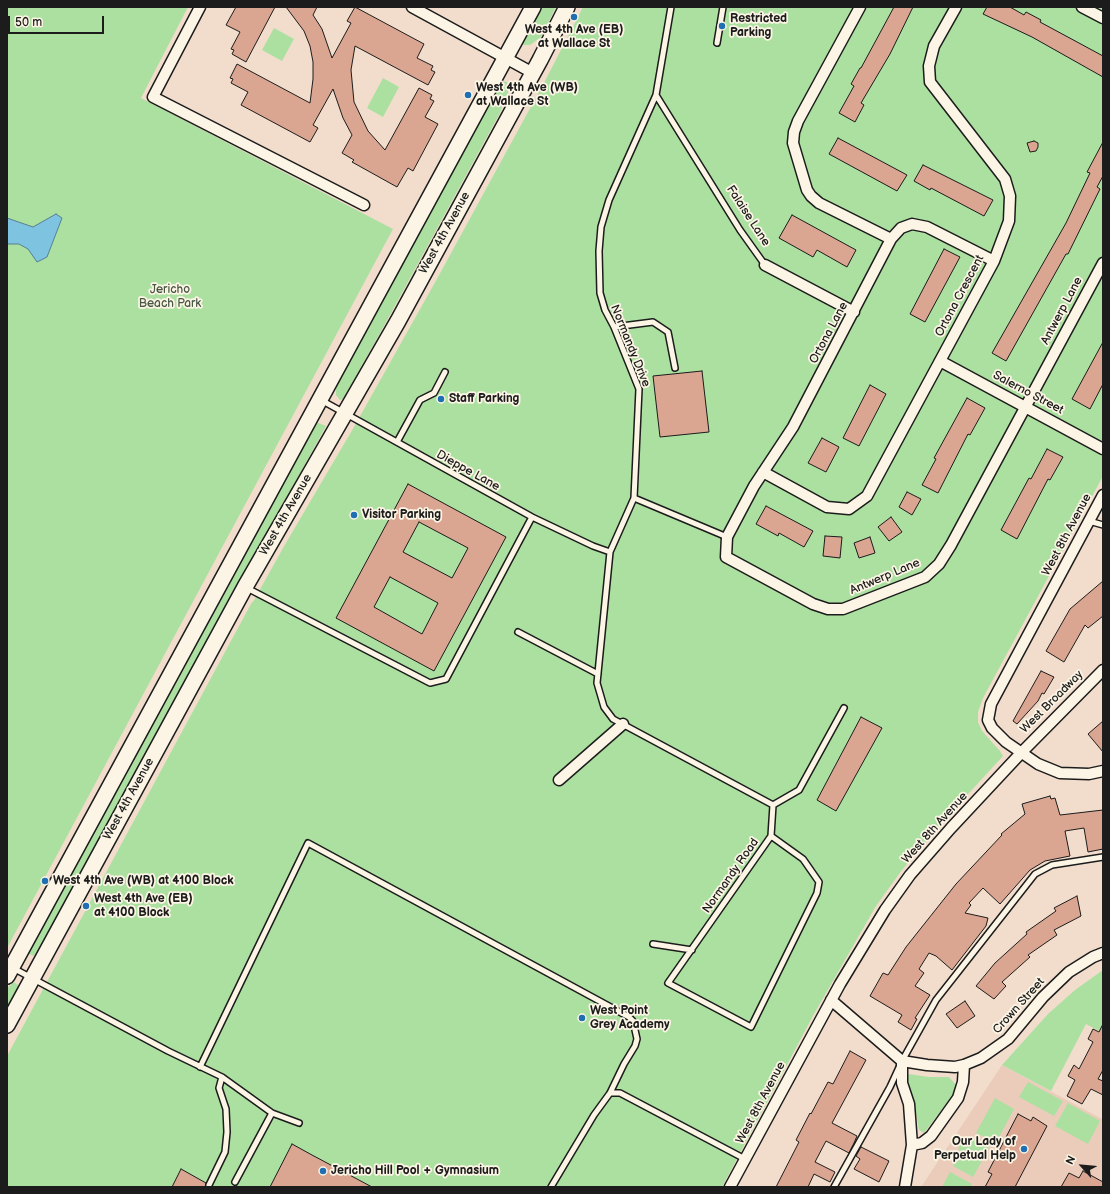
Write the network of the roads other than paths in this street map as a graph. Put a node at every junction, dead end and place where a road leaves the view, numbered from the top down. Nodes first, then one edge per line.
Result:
1 (200, 7) edge
2 (412, 7) edge
3 (533, 7) edge
4 (566, 7) edge
5 (671, 7) edge
6 (723, 7) edge
7 (860, 7) edge
8 (956, 7) edge
9 (1082, 7) edge
10 (425, 10) edge
11 (1103, 18) edge
12 (717, 44) dead end
13 (505, 58) junction
14 (533, 73) junction
15 (656, 95) junction
16 (364, 205) dead end
17 (891, 239) junction
18 (994, 261) junction
19 (1103, 263) edge
20 (765, 265) joint
21 (854, 312) junction
22 (614, 327) junction
23 (940, 361) junction
24 (675, 368) dead end
25 (445, 372) dead end
26 (320, 400) junction
27 (1026, 407) junction
28 (345, 414) junction
29 (397, 442) junction
30 (1103, 449) edge
31 (763, 472) junction
32 (1103, 495) edge
33 (634, 498) junction
34 (532, 517) junction
35 (1089, 521) junction
36 (1103, 525) edge
37 (727, 537) junction
38 (610, 552) junction
39 (245, 587) junction
40 (518, 632) dead end
41 (1103, 670) edge
42 (598, 674) junction
43 (844, 708) dead end
44 (623, 724) junction
45 (1020, 753) junction
46 (1103, 771) edge
47 (559, 780) dead end
48 (773, 805) junction
49 (772, 836) junction
50 (1103, 857) edge
51 (653, 944) dead end
52 (692, 950) junction
53 (1103, 953) edge
54 (9, 972) edge
55 (32, 978) junction
56 (831, 1000) junction
57 (7, 1024) edge
58 (902, 1061) junction
59 (964, 1065) junction
60 (200, 1066) junction
61 (222, 1077) junction
62 (610, 1093) junction
63 (272, 1112) junction
64 (300, 1123) dead end
65 (912, 1145) junction
66 (745, 1160) junction
67 (235, 1182) dead end
68 (208, 1185) dead end
69 (551, 1187) edge
70 (730, 1187) edge
71 (834, 1187) edge
72 (905, 1187) edge

1 - 16 street
2 - 10 street
3 - 13 main road, West 4th Avenue
4 - 14 main road, West 4th Avenue
5 - 15 lane, Normandy Drive
6 - 12 lane
7 - 17 street
8 - 18 street, Ortona Crescent
9 - 11 street
10 - 13 street
13 - 14 street
13 - 26 main road, West 4th Avenue
14 - 28 main road, West 4th Avenue
15 - 20 lane, Falaise Lane
15 - 22 lane, Normandy Drive
17 - 18 street, Ortona Lane
17 - 21 street, Ortona Lane
18 - 23 street, Ortona Crescent
19 - 27 street, Antwerp Lane
20 - 21 street, Falaise Lane
21 - 31 street, Ortona Lane
22 - 24 lane
22 - 33 lane, Normandy Drive
23 - 27 street, Salerno Street
23 - 31 street, Ortona Crescent
25 - 29 lane
26 - 28 lane, Dieppe Lane
26 - 54 main road, West 4th Avenue
27 - 30 street, Salerno Street
27 - 37 street, Antwerp Lane
28 - 29 lane, Dieppe Lane
28 - 39 main road, West 4th Avenue
29 - 34 lane, Dieppe Lane
31 - 37 street, Ortona Lane
32 - 35 street, West 8th Avenue
33 - 37 lane
33 - 38 lane, Normandy Drive
34 - 38 lane, Dieppe Lane
34 - 39 lane
35 - 36 lane
35 - 45 street, West 8th Avenue
38 - 42 lane, Normandy Drive
39 - 55 main road, West 4th Avenue
40 - 42 lane
41 - 45 street, West Broadway
42 - 44 lane, Normandy Drive
43 - 48 lane
44 - 47 street
44 - 48 lane
45 - 46 street
45 - 56 street, West 8th Avenue
48 - 49 lane, Normandy Road
49 - 52 lane, Normandy Road
49 - 52 lane, Normandy Road
50 - 58 lane
51 - 52 lane
53 - 59 street, Crown Street
54 - 55 lane
55 - 57 main road, West 4th Avenue
55 - 60 lane
56 - 58 street
56 - 66 street, West 8th Avenue
58 - 59 street, Crown Street
58 - 65 street
58 - 71 lane
59 - 65 street
60 - 61 lane
60 - 62 lane
61 - 63 lane
61 - 68 lane
62 - 66 lane
62 - 69 lane
63 - 64 lane
63 - 67 lane
65 - 72 street
66 - 70 street, West 8th Avenue

